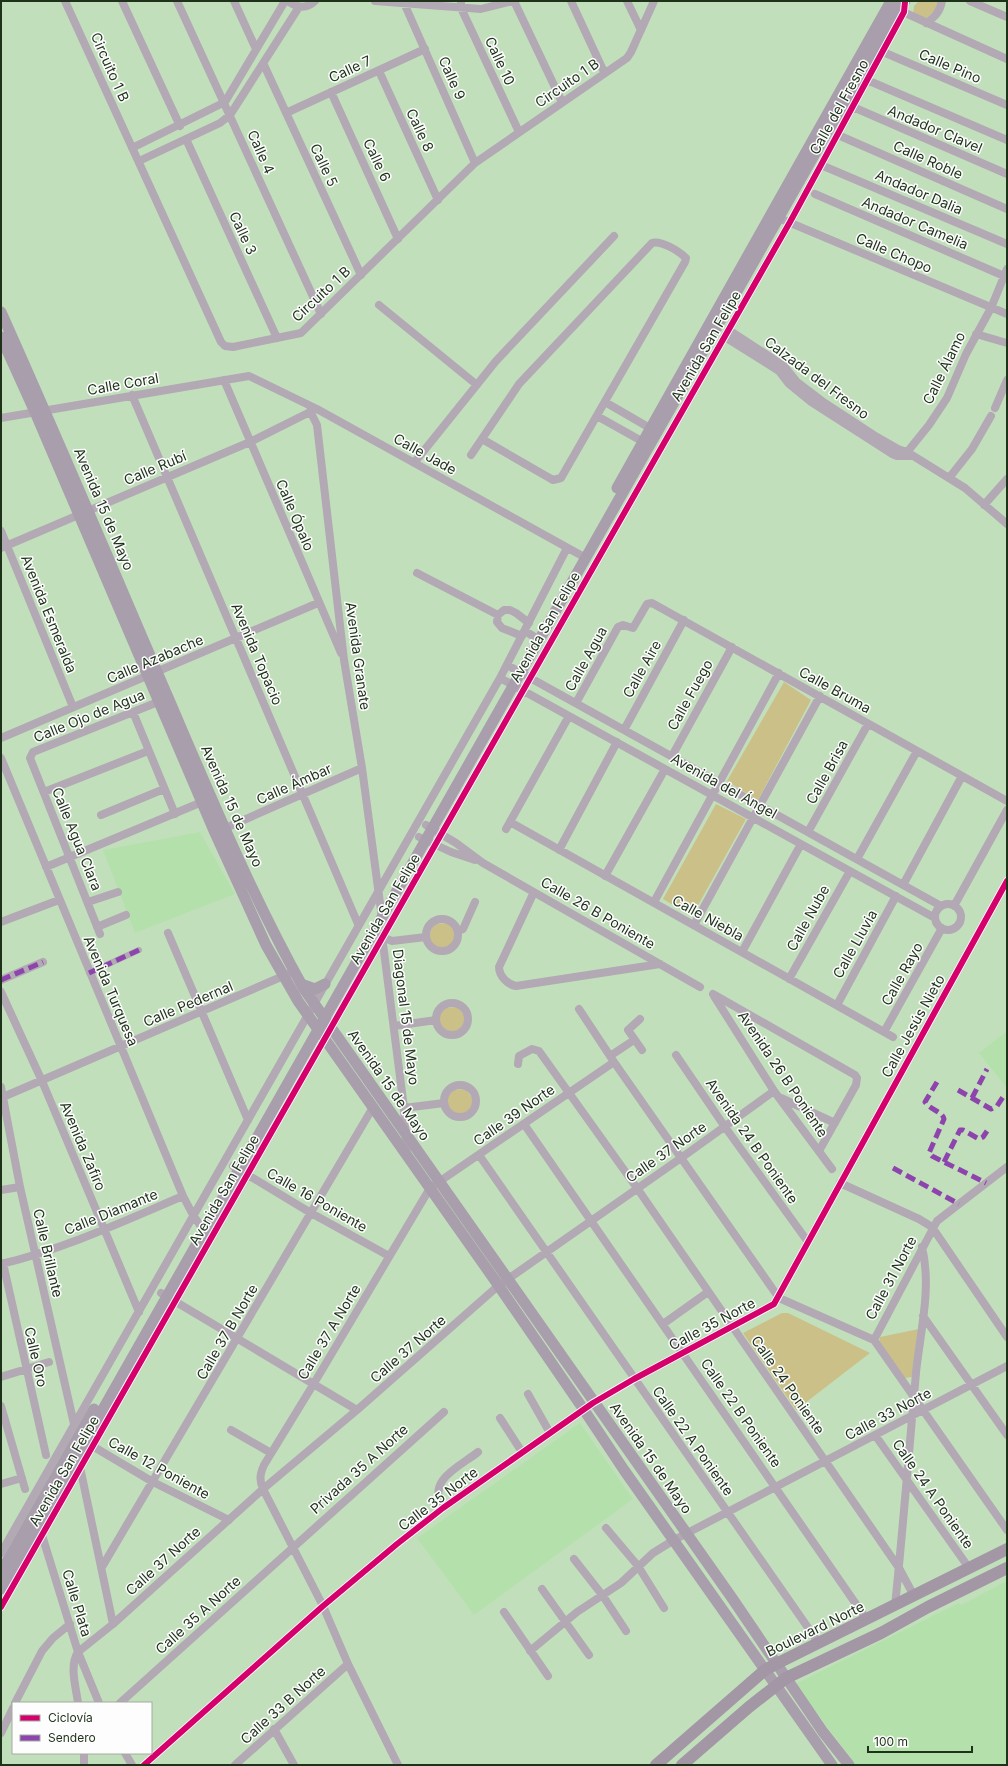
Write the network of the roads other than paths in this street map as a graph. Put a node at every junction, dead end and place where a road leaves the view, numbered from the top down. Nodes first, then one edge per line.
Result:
1 (66, 1) edge
2 (122, 1) edge
3 (178, 1) edge
4 (234, 1) edge
5 (287, 1) edge
6 (315, 1) edge
7 (375, 1) edge
8 (513, 1) edge
9 (571, 1) edge
10 (627, 1) edge
11 (654, 1) edge
12 (942, 1) edge
13 (970, 1) edge
14 (404, 3) junction
15 (461, 4) edge
16 (897, 5) edge
17 (300, 7) junction
18 (1007, 17) edge
19 (926, 23) junction
20 (641, 30) junction
21 (256, 49) junction
22 (425, 49) junction
23 (883, 52) junction
24 (1007, 59) edge
25 (264, 65) junction
26 (379, 70) junction
27 (604, 72) junction
28 (867, 80) junction
29 (332, 92) junction
30 (225, 102) junction
31 (562, 102) junction
32 (1007, 105) edge
33 (853, 107) junction
34 (286, 114) junction
35 (230, 115) junction
36 (180, 126) junction
37 (520, 132) junction
38 (838, 135) junction
39 (186, 139) junction
40 (1007, 140) edge
41 (132, 148) junction
42 (139, 162) junction
43 (475, 163) junction
44 (821, 164) junction
45 (1007, 174) edge
46 (815, 194) dead end
47 (438, 200) junction
48 (1007, 210) edge
49 (775, 216) junction
50 (790, 222) junction
51 (614, 236) dead end
52 (398, 239) junction
53 (1007, 244) edge
54 (1006, 273) edge
55 (361, 275) junction
56 (742, 282) junction
57 (752, 288) junction
58 (378, 305) dead end
59 (991, 308) junction
60 (1, 312) edge
61 (321, 314) junction
62 (1007, 314) edge
63 (727, 333) junction
64 (976, 334) junction
65 (1, 337) edge
66 (277, 338) junction
67 (1007, 343) edge
68 (249, 376) joint
69 (224, 380) junction
70 (1007, 380) edge
71 (477, 385) junction
72 (132, 395) junction
73 (605, 402) junction
74 (995, 408) dead end
75 (313, 410) junction
76 (40, 411) junction
77 (597, 416) junction
78 (991, 416) dead end
79 (1, 418) edge
80 (654, 430) junction
81 (482, 439) junction
82 (250, 442) junction
83 (646, 444) junction
84 (907, 455) junction
85 (471, 456) dead end
86 (414, 463) junction
87 (167, 477) junction
88 (949, 478) junction
89 (1006, 482) edge
90 (631, 489) junction
91 (984, 504) junction
92 (83, 513) junction
93 (1007, 524) edge
94 (1, 531) edge
95 (4, 546) edge
96 (567, 548) junction
97 (582, 556) junction
98 (417, 573) dead end
99 (650, 602) joint
100 (318, 603) junction
101 (498, 615) junction
102 (684, 620) junction
103 (529, 623) junction
104 (526, 634) junction
105 (236, 639) junction
106 (732, 647) junction
107 (344, 660) junction
108 (518, 671) junction
109 (152, 674) junction
110 (779, 674) junction
111 (511, 684) junction
112 (820, 696) junction
113 (158, 702) junction
114 (576, 703) junction
115 (73, 707) junction
116 (133, 712) junction
117 (569, 716) junction
118 (868, 724) junction
119 (624, 730) junction
120 (1, 738) edge
121 (617, 742) junction
122 (148, 751) junction
123 (918, 751) junction
124 (31, 755) joint
125 (672, 756) junction
126 (1, 758) edge
127 (362, 768) junction
128 (665, 769) junction
129 (962, 776) junction
130 (719, 783) junction
131 (164, 789) junction
132 (44, 792) junction
133 (303, 794) junction
134 (712, 795) junction
135 (202, 802) junction
136 (1007, 802) edge
137 (760, 805) junction
138 (1007, 810) edge
139 (174, 814) junction
140 (101, 815) dead end
141 (753, 817) junction
142 (220, 830) junction
143 (433, 830) junction
144 (808, 832) junction
145 (427, 840) junction
146 (456, 843) junction
147 (801, 844) junction
148 (559, 850) junction
149 (451, 852) junction
150 (70, 857) junction
151 (857, 859) junction
152 (483, 863) junction
153 (46, 867) junction
154 (850, 871) junction
155 (605, 876) junction
156 (1007, 882) edge
157 (903, 884) junction
158 (379, 890) junction
159 (118, 892) dead end
160 (534, 892) junction
161 (896, 896) junction
162 (59, 900) junction
163 (88, 902) junction
164 (475, 902) dead end
165 (654, 902) junction
166 (380, 906) junction
167 (941, 906) junction
168 (954, 906) junction
169 (126, 915) dead end
170 (382, 917) junction
171 (935, 918) junction
172 (1, 922) edge
173 (358, 924) junction
174 (694, 925) junction
175 (942, 928) junction
176 (458, 931) junction
177 (168, 933) dead end
178 (382, 937) junction
179 (426, 937) junction
180 (139, 950) dead end
181 (742, 952) junction
182 (43, 962) dead end
183 (660, 964) junction
184 (89, 973) junction
185 (289, 974) junction
186 (789, 978) junction
187 (1, 980) edge
188 (301, 984) junction
189 (325, 984) junction
190 (700, 987) dead end
191 (1, 992) edge
192 (837, 1005) junction
193 (579, 1009) dead end
194 (201, 1012) junction
195 (322, 1016) junction
196 (640, 1019) dead end
197 (436, 1020) dead end
198 (394, 1026) junction
199 (316, 1028) junction
200 (884, 1032) junction
201 (893, 1037) dead end
202 (634, 1040) junction
203 (120, 1047) junction
204 (642, 1050) dead end
205 (676, 1055) dead end
206 (612, 1059) junction
207 (518, 1064) dead end
208 (42, 1081) junction
209 (1, 1087) edge
210 (774, 1091) junction
211 (568, 1093) junction
212 (3, 1097) junction
213 (780, 1098) junction
214 (444, 1103) dead end
215 (372, 1108) junction
216 (404, 1108) junction
217 (248, 1120) junction
218 (835, 1123) junction
219 (524, 1124) junction
220 (725, 1127) junction
221 (407, 1138) junction
222 (819, 1151) junction
223 (479, 1155) junction
224 (407, 1156) junction
225 (681, 1158) junction
226 (1007, 1166) edge
227 (832, 1169) dead end
228 (240, 1170) junction
229 (439, 1182) junction
230 (840, 1183) junction
231 (20, 1186) junction
232 (430, 1188) junction
233 (636, 1188) junction
234 (1, 1190) edge
235 (183, 1196) junction
236 (311, 1213) junction
237 (193, 1215) junction
238 (592, 1220) junction
239 (932, 1227) junction
240 (202, 1228) junction
241 (104, 1230) junction
242 (808, 1242) junction
243 (922, 1247) junction
244 (546, 1251) junction
245 (35, 1255) junction
246 (389, 1256) junction
247 (2, 1263) edge
248 (502, 1282) junction
249 (708, 1292) junction
250 (168, 1297) junction
251 (779, 1298) junction
252 (139, 1312) junction
253 (923, 1316) junction
254 (664, 1324) junction
255 (733, 1328) junction
256 (1007, 1336) edge
257 (238, 1339) junction
258 (874, 1340) junction
259 (684, 1354) junction
260 (49, 1362) dead end
261 (1007, 1366) edge
262 (25, 1369) junction
263 (1, 1377) edge
264 (634, 1379) junction
265 (313, 1385) junction
266 (971, 1385) junction
267 (528, 1394) dead end
268 (914, 1398) junction
269 (1, 1406) edge
270 (589, 1406) junction
271 (357, 1410) junction
272 (923, 1410) junction
273 (444, 1412) dead end
274 (912, 1415) junction
275 (500, 1418) dead end
276 (74, 1424) junction
277 (231, 1430) dead end
278 (550, 1433) junction
279 (875, 1435) junction
280 (1007, 1435) edge
281 (85, 1442) junction
282 (478, 1452) dead end
283 (522, 1452) junction
284 (271, 1453) junction
285 (46, 1456) dead end
286 (825, 1461) junction
287 (80, 1467) junction
288 (22, 1478) junction
289 (153, 1482) junction
290 (908, 1482) junction
291 (1, 1484) edge
292 (776, 1487) junction
293 (26, 1489) dead end
294 (263, 1489) junction
295 (443, 1508) junction
296 (728, 1513) junction
297 (37, 1517) junction
298 (229, 1520) junction
299 (606, 1528) dead end
300 (1007, 1530) edge
301 (42, 1534) junction
302 (687, 1534) junction
303 (674, 1540) junction
304 (293, 1546) junction
305 (1007, 1549) edge
306 (1, 1553) edge
307 (574, 1559) dead end
308 (638, 1566) junction
309 (102, 1567) junction
310 (899, 1568) junction
311 (969, 1568) junction
312 (1007, 1568) edge
313 (1, 1572) edge
314 (1, 1589) edge
315 (542, 1589) dead end
316 (603, 1596) junction
317 (914, 1596) junction
318 (324, 1606) junction
319 (895, 1606) junction
320 (1, 1607) edge
321 (664, 1608) dead end
322 (504, 1612) dead end
323 (867, 1620) junction
324 (566, 1622) junction
325 (70, 1624) junction
326 (113, 1624) junction
327 (626, 1631) dead end
328 (818, 1642) junction
329 (530, 1651) junction
330 (78, 1652) junction
331 (589, 1655) dead end
332 (348, 1664) junction
333 (776, 1664) junction
334 (765, 1670) junction
335 (548, 1676) dead end
336 (786, 1678) junction
337 (775, 1685) junction
338 (16, 1702) edge
339 (78, 1702) edge
340 (99, 1702) edge
341 (121, 1702) edge
342 (12, 1710) edge
343 (274, 1729) junction
344 (1, 1733) edge
345 (84, 1754) edge
346 (126, 1754) edge
347 (84, 1765) edge
348 (132, 1765) edge
349 (144, 1765) edge
350 (235, 1765) edge
351 (294, 1765) edge
352 (398, 1765) edge
353 (656, 1765) edge
354 (682, 1765) edge
355 (832, 1765) edge
356 (849, 1765) edge

1 - 41 street, Circuito 1 B
2 - 36 street
3 - 30 street, Calle 4
4 - 21 street
5 - 17 street
5 - 21 street
6 - 17 street
7 - 14 street
8 - 15 street
8 - 31 street
9 - 27 street
10 - 20 street
11 - 20 street, Circuito 1 B
12 - 19 street
13 - 18 street
14 - 15 street
14 - 22 street, Calle 9
15 - 37 street, Calle 10
16 - 19 street
16 - 23 street, Calle del Fresno
16 - 49 main road, Avenida San Felipe
17 - 25 street
19 - 24 street
20 - 27 street, Circuito 1 B
21 - 30 street
22 - 26 street, Calle 7
22 - 43 street, Calle 9
23 - 28 street, Calle del Fresno
23 - 32 street, Calle Pino
25 - 34 street, Calle 5
25 - 35 street
26 - 29 street, Calle 7
26 - 47 street, Calle 8
27 - 31 street, Circuito 1 B
28 - 33 street, Calle del Fresno
28 - 40 street
29 - 34 street, Calle 7
29 - 52 street, Calle 6
30 - 35 street, Calle 4
30 - 36 street
31 - 37 street, Circuito 1 B
33 - 38 street, Calle del Fresno
33 - 45 street, Andador Clavel
34 - 55 street, Calle 5
35 - 39 street
35 - 61 street, Calle 4
36 - 41 street
37 - 43 street, Circuito 1 B
38 - 44 street, Calle del Fresno
38 - 48 street, Calle Roble
39 - 42 street
39 - 66 street, Calle 3
41 - 42 street, Circuito 1 B
42 - 66 street, Circuito 1 B
43 - 47 street, Circuito 1 B
44 - 50 street, Calle del Fresno
44 - 53 street, Andador Dalia
46 - 54 street, Andador Camelia
47 - 52 street, Circuito 1 B
49 - 50 street, Calle Chopo
49 - 56 main road, Avenida San Felipe
49 - 80 main road, Avenida San Felipe
50 - 57 street, Avenida San Felipe
50 - 59 street, Calle Chopo
51 - 71 street
52 - 55 street, Circuito 1 B
54 - 59 street, Calle Álamo
55 - 61 street, Circuito 1 B
56 - 57 street
56 - 80 main road, Avenida San Felipe
57 - 63 street, Avenida San Felipe
58 - 71 street
59 - 62 street, Calle Chopo
59 - 64 street, Calle Álamo
60 - 76 main road, Avenida 15 de Mayo
61 - 66 street, Circuito 1 B
63 - 84 street, Calzada del Fresno
63 - 90 street, Avenida San Felipe
64 - 67 street
64 - 84 street, Calle Álamo
65 - 76 main road, Avenida 15 de Mayo
68 - 69 street, Calle Coral
68 - 75 street, Calle Jade
69 - 72 street, Calle Coral
69 - 82 street, Calle Ópalo
70 - 74 street
71 - 86 street
72 - 76 street, Calle Coral
72 - 87 street, Avenida Topacio
73 - 77 street
73 - 80 street
73 - 81 street
75 - 82 street, Calle Rubí
75 - 86 street, Calle Jade
75 - 107 street, Avenida Granate
76 - 79 street, Calle Coral
76 - 92 main road, Avenida 15 de Mayo
77 - 81 street
77 - 83 street
78 - 88 street
80 - 83 main road, Avenida San Felipe
81 - 85 street
82 - 87 street, Calle Rubí
82 - 100 street, Calle Ópalo
83 - 90 main road, Avenida San Felipe
83 - 97 main road, Avenida San Felipe
84 - 88 street, Calzada del Fresno
86 - 96 street, Calle Jade
87 - 92 street, Calle Rubí
87 - 105 street, Avenida Topacio
88 - 91 street, Calzada del Fresno
89 - 91 street
90 - 97 main road, Avenida San Felipe
90 - 108 street, Avenida San Felipe
91 - 93 street, Calzada del Fresno
92 - 95 street, Calle Rubí
92 - 109 main road, Avenida 15 de Mayo
94 - 95 street, Avenida Esmeralda
95 - 115 street, Avenida Esmeralda
96 - 97 street, Calle Jade
96 - 103 street, Avenida San Felipe
97 - 104 main road, Avenida San Felipe
97 - 108 main road, Avenida San Felipe
98 - 101 street
99 - 102 street, Calle Bruma
99 - 114 street, Calle Agua
100 - 105 street, Calle Azabache
100 - 107 street, Calle Ópalo
101 - 103 street
101 - 104 street
102 - 106 street, Calle Bruma
102 - 119 street, Calle Aire
103 - 104 street, Avenida San Felipe
104 - 108 main road, Avenida San Felipe
105 - 109 street, Calle Azabache
105 - 133 street, Avenida Topacio
106 - 110 street, Calle Bruma
106 - 125 street, Calle Fuego
107 - 127 street, Avenida Granate
108 - 111 main road, Avenida San Felipe
108 - 111 street, Avenida San Felipe
108 - 114 street, Avenida del Ángel
109 - 113 main road, Avenida 15 de Mayo
109 - 115 street, Calle Azabache
109 - 142 main road, Avenida 15 de Mayo
110 - 112 street, Calle Bruma
110 - 130 street
111 - 117 street, Avenida del Ángel
111 - 143 main road, Avenida San Felipe
111 - 143 street, Avenida San Felipe
111 - 158 street, Avenida San Felipe
112 - 118 street, Calle Bruma
112 - 137 street
113 - 116 street, Calle Ojo de Agua
113 - 135 main road, Avenida 15 de Mayo
114 - 119 street, Avenida del Ángel
115 - 120 street, Calle Azabache
116 - 122 street
116 - 124 street, Calle Ojo de Agua
117 - 121 street, Avenida del Ángel
117 - 148 street, Calle Niebla
118 - 123 street, Calle Bruma
118 - 144 street, Calle Brisa
119 - 125 street, Avenida del Ángel
121 - 128 street, Avenida del Ángel
121 - 148 street
122 - 131 street
122 - 132 street
123 - 129 street, Calle Bruma
123 - 151 street
124 - 132 street, Calle Agua Clara
125 - 130 street, Avenida del Ángel
126 - 153 street, Avenida Turquesa
127 - 133 street, Calle Ámbar
127 - 158 street, Avenida Granate
128 - 134 street, Avenida del Ángel
128 - 155 street
129 - 136 street, Calle Bruma
129 - 157 street
130 - 134 street
130 - 137 street, Avenida del Ángel
131 - 139 street
131 - 140 street
132 - 150 street, Calle Agua Clara
133 - 142 street, Calle Ámbar
133 - 173 street, Avenida Topacio
134 - 141 street, Avenida del Ángel
134 - 165 street
135 - 139 street
135 - 142 main road, Avenida 15 de Mayo
137 - 141 street
137 - 144 street, Avenida del Ángel
138 - 168 street
139 - 150 street
141 - 147 street, Avenida del Ángel
141 - 174 street
142 - 185 main road, Avenida 15 de Mayo
143 - 145 main road, Avenida San Felipe
143 - 145 street, Avenida San Felipe
143 - 146 street, Calle 26 B Poniente
144 - 151 street, Avenida del Ángel
145 - 149 street, Calle 26 B Poniente
145 - 166 main road, Avenida San Felipe
145 - 170 main road, Avenida San Felipe
145 - 178 street, Avenida San Felipe
146 - 149 street
146 - 152 street, Calle 26 B Poniente
147 - 154 street, Avenida del Ángel
147 - 181 street
148 - 155 street, Calle Niebla
149 - 152 street, Calle 26 B Poniente
150 - 153 street
150 - 163 street, Calle Agua Clara
151 - 157 street, Avenida del Ángel
152 - 160 street, Calle 26 B Poniente
153 - 162 street, Avenida Turquesa
154 - 161 street, Avenida del Ángel
154 - 186 street, Calle Nube
155 - 165 street, Calle Niebla
156 - 230 street, Calle Jesús Nieto
157 - 167 street, Avenida del Ángel
158 - 166 street, Avenida Granate
158 - 173 street, Avenida San Felipe
159 - 163 street
160 - 183 street, Calle 26 B Poniente
160 - 183 street
161 - 171 street, Avenida del Ángel
161 - 192 street, Calle Lluvia
162 - 172 street
162 - 184 street, Avenida Turquesa
163 - 169 street, Calle Agua Clara
164 - 176 street
165 - 174 street, Calle Niebla
166 - 170 street, Diagonal 15 de Mayo
166 - 195 main road, Avenida San Felipe
167 - 168 street
167 - 171 street
168 - 175 street
170 - 178 street, Diagonal 15 de Mayo
170 - 195 main road, Avenida San Felipe
171 - 175 street
173 - 189 street, Avenida San Felipe
174 - 181 street, Calle Niebla
175 - 200 street, Calle Rayo
176 - 179 street
176 - 179 street
177 - 194 street
178 - 179 street
178 - 195 street, Avenida San Felipe
178 - 198 street, Diagonal 15 de Mayo
180 - 184 street
181 - 186 street, Calle Niebla
182 - 187 street
183 - 190 street, Calle 26 B Poniente
184 - 203 street, Avenida Turquesa
185 - 188 main road, Avenida 15 de Mayo
185 - 194 street, Calle Pedernal
185 - 199 main road, Avenida 15 de Mayo
186 - 192 street, Calle Niebla
188 - 189 main road
188 - 195 main road, Avenida 15 de Mayo
189 - 195 street, Avenida San Felipe
191 - 208 street, Avenida Zafiro
192 - 200 street, Calle Niebla
193 - 206 street
194 - 203 street, Calle Pedernal
194 - 217 street
195 - 199 main road, Avenida San Felipe
195 - 199 street, Avenida San Felipe
195 - 221 main road, Avenida 15 de Mayo
196 - 202 street
197 - 198 street
198 - 216 street, Diagonal 15 de Mayo
199 - 215 main road, Avenida 15 de Mayo
199 - 217 street, Avenida San Felipe
199 - 228 main road, Avenida San Felipe
199 - 228 street, Avenida San Felipe
200 - 201 street, Calle Niebla
202 - 204 street
202 - 206 street, Calle 39 Norte
203 - 208 street, Calle Pedernal
203 - 235 street, Avenida Turquesa
205 - 220 street, Avenida 24 B Poniente
206 - 211 street, Calle 39 Norte
206 - 225 street
207 - 211 street, Calle 24 Poniente
208 - 212 street, Calle Pedernal
208 - 241 street, Avenida Zafiro
209 - 212 street, Calle Brillante
210 - 213 street, Avenida 26 B Poniente
210 - 218 street, Avenida 26 B Poniente
210 - 220 street, Calle 37 Norte
211 - 219 street, Calle 39 Norte
211 - 233 street, Calle 24 Poniente
212 - 231 street, Calle Brillante
213 - 218 street
213 - 222 street, Avenida 26 B Poniente
214 - 216 street
215 - 224 main road, Avenida 15 de Mayo
215 - 236 street, Calle 37 B Norte
216 - 221 street, Diagonal 15 de Mayo
217 - 237 street, Avenida San Felipe
218 - 222 street
219 - 223 street, Calle 39 Norte
219 - 238 street, Calle 22 B Poniente
220 - 225 street, Calle 37 Norte
220 - 242 street, Avenida 24 B Poniente
221 - 224 street, Diagonal 15 de Mayo
221 - 229 main road, Avenida 15 de Mayo
222 - 227 street, Avenida 26 B Poniente
223 - 229 street, Calle 39 Norte
223 - 244 street, Calle 22 A Poniente
224 - 232 main road, Avenida 15 de Mayo
225 - 233 street, Calle 37 Norte
225 - 251 street
226 - 239 street
228 - 236 street, Calle 16 Poniente
228 - 240 main road, Avenida San Felipe
228 - 250 street, Avenida San Felipe
229 - 232 street, Calle 39 Norte
229 - 248 main road, Avenida 15 de Mayo
230 - 239 street
230 - 242 street, Calle Jesús Nieto
231 - 234 street
231 - 245 street, Calle Brillante
232 - 246 street, Calle 37 A Norte
232 - 248 main road, Avenida 15 de Mayo
233 - 238 street, Calle 37 Norte
233 - 249 street, Calle 24 Poniente
235 - 237 street, Avenida Turquesa
235 - 241 street, Calle Diamante
236 - 246 street, Calle 16 Poniente
236 - 257 street, Calle 37 B Norte
237 - 240 street, Avenida Turquesa
237 - 252 street, Avenida San Felipe
238 - 244 street, Calle 37 Norte
238 - 254 street, Calle 22 B Poniente
239 - 243 street, Calle 31 Norte
239 - 256 street
240 - 250 main road, Avenida San Felipe
241 - 245 street, Calle Diamante
241 - 252 street, Avenida Zafiro
242 - 251 street, Calle Jesús Nieto
243 - 253 street
243 - 258 street, Calle 31 Norte
244 - 248 street, Calle 37 Norte
244 - 264 street, Calle 22 A Poniente
245 - 247 street, Calle Diamante
245 - 276 street, Calle Brillante
246 - 265 street, Calle 37 A Norte
247 - 262 street, Calle Oro
248 - 270 main road, Avenida 15 de Mayo
248 - 271 street, Calle 37 Norte
249 - 254 street
249 - 255 street, Calle 24 Poniente
250 - 257 street
250 - 281 main road, Avenida San Felipe
250 - 281 street, Avenida San Felipe
251 - 255 street, Calle 35 Norte
251 - 258 street
252 - 276 street, Avenida San Felipe
253 - 266 street
253 - 268 street
254 - 259 street, Calle 22 B Poniente
255 - 259 street, Calle 35 Norte
255 - 286 street, Calle 24 Poniente
257 - 265 street
257 - 289 street, Calle 37 B Norte
258 - 268 street
259 - 264 street, Calle 35 Norte
259 - 292 street, Calle 22 B Poniente
260 - 262 street
261 - 266 street, Calle 33 Norte
262 - 263 street
262 - 285 street, Calle Oro
264 - 270 street, Calle 35 Norte
264 - 296 street, Calle 22 A Poniente
265 - 271 street
265 - 284 street, Calle 37 A Norte
266 - 272 street, Calle 33 Norte
266 - 280 street
267 - 278 street
268 - 272 street
268 - 274 street
269 - 288 street
270 - 278 street, Calle 35 Norte
270 - 302 main road, Avenida 15 de Mayo
270 - 303 main road, Avenida 15 de Mayo
271 - 294 street, Calle 37 Norte
272 - 274 street, Calle 33 Norte
272 - 300 street
273 - 304 street, Privada 35 A Norte
274 - 279 street, Calle 33 Norte
274 - 290 street
275 - 283 street
276 - 306 street, Avenida San Felipe
277 - 284 street
278 - 283 street, Calle 35 Norte
279 - 286 street, Calle 33 Norte
279 - 290 street, Calle 24 A Poniente
281 - 287 street, Avenida San Felipe
281 - 289 street, Calle 12 Poniente
281 - 297 main road, Avenida San Felipe
282 - 295 street
283 - 295 street, Calle 35 Norte
284 - 294 street, Calle 37 A Norte
286 - 292 street, Calle 33 Norte
286 - 310 street, Calle 24 Poniente
287 - 301 street, Avenida San Felipe
287 - 309 street
288 - 291 street
288 - 293 street
289 - 298 street, Calle 12 Poniente
289 - 309 street, Calle 37 B Norte
290 - 310 street
290 - 311 street, Calle 24 A Poniente
292 - 296 street, Calle 33 Norte
292 - 323 street, Calle 22 B Poniente
294 - 298 street, Calle 37 Norte
294 - 304 street
295 - 318 street, Calle 35 Norte
296 - 302 street, Calle 33 Norte
296 - 328 street, Calle 22 A Poniente
297 - 301 street, Calle Plata
297 - 313 main road, Avenida San Felipe
297 - 314 main road, Avenida San Felipe
298 - 326 street, Calle 37 Norte
299 - 308 street
301 - 320 street, Avenida San Felipe
301 - 325 street, Calle Plata
302 - 303 street, Calle 33 Norte
302 - 333 main road, Avenida 15 de Mayo
303 - 308 street, Calle 33 Norte
303 - 334 main road, Avenida 15 de Mayo
304 - 318 street
304 - 341 street, Calle 35 A Norte
305 - 311 main road, Boulevard Norte
307 - 316 street
308 - 316 street, Calle 33 Norte
308 - 321 street
309 - 326 street
310 - 317 street, Calle 24 Poniente
310 - 319 street
311 - 317 main road, Boulevard Norte
312 - 336 main road
315 - 324 street
316 - 324 street, Calle 33 Norte
316 - 327 street
317 - 319 main road, Boulevard Norte
318 - 332 street
318 - 349 street, Calle 35 Norte
319 - 323 main road, Boulevard Norte
322 - 329 street
323 - 328 main road, Boulevard Norte
324 - 329 street, Calle 33 Norte
324 - 331 street
325 - 330 street, Calle Plata
325 - 338 street
326 - 330 street, Calle 37 Norte
328 - 333 main road, Boulevard Norte
329 - 335 street
330 - 339 street, Calle Plata
330 - 340 street
332 - 343 street, Calle 33 B Norte
332 - 352 street
333 - 334 main road, Boulevard Norte
333 - 336 main road, Avenida 15 de Mayo
334 - 337 main road, Avenida 15 de Mayo
334 - 353 main road, Boulevard Norte
336 - 337 main road
336 - 356 main road, Avenida 15 de Mayo
337 - 354 main road
337 - 355 main road, Avenida 15 de Mayo
342 - 344 street
343 - 350 street, Calle 33 B Norte
343 - 351 street
345 - 347 street
346 - 348 street

